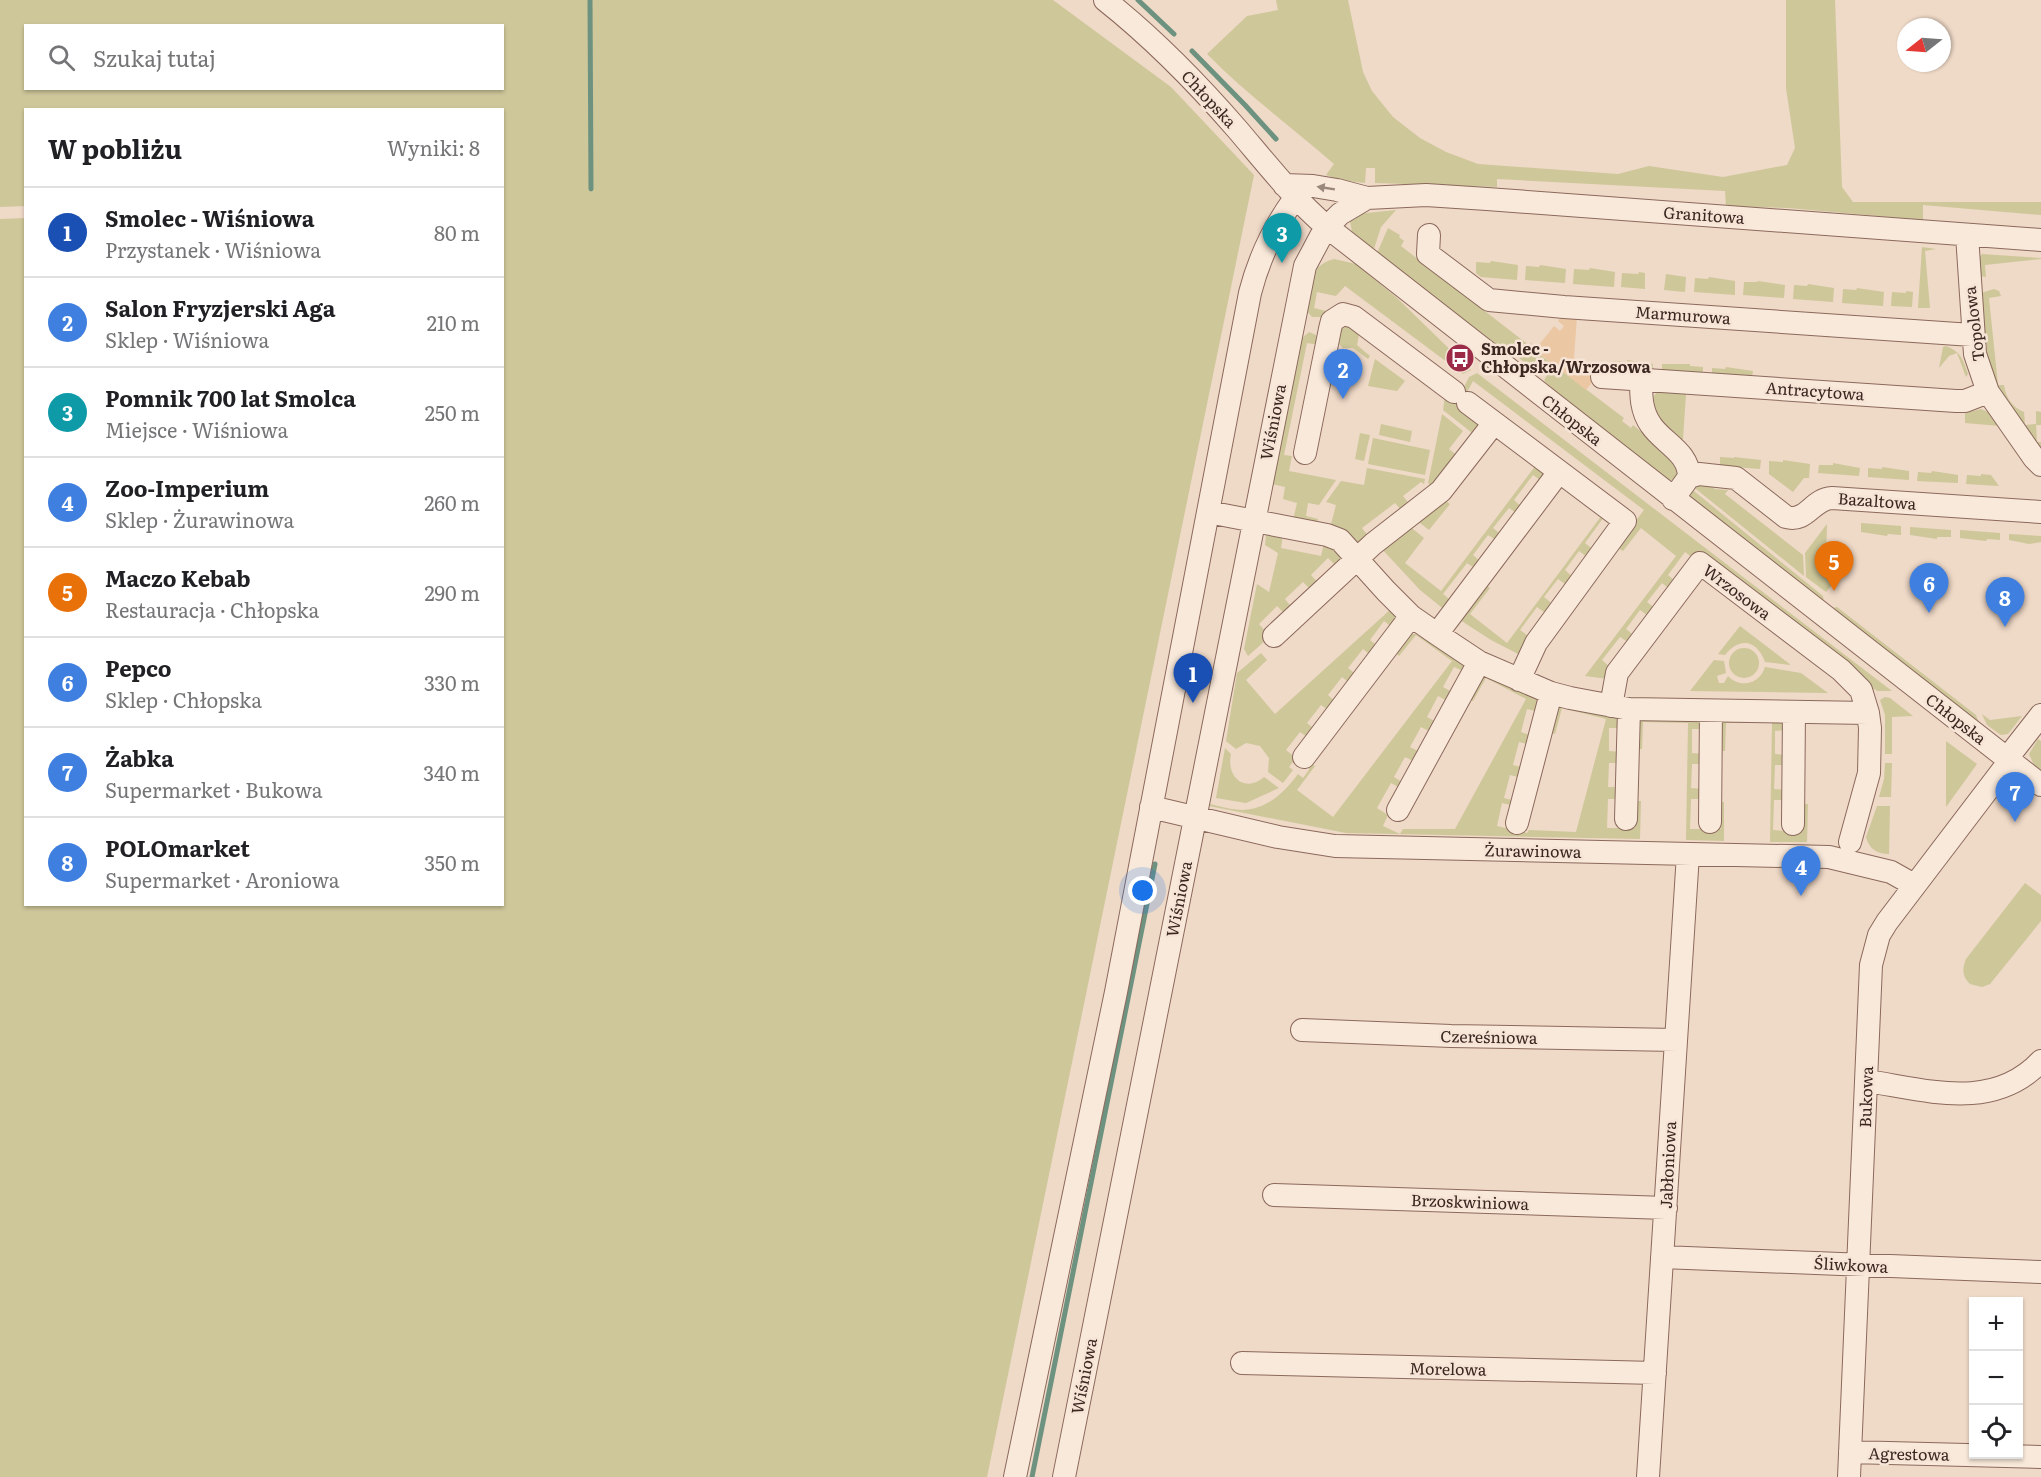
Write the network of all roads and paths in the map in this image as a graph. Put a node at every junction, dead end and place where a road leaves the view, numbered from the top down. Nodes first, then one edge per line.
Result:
1 (1105, 0) edge
2 (1290, 191) junction
3 (1367, 198) junction
4 (1324, 231) junction
5 (1429, 235) dead end
6 (1967, 235) junction
7 (2041, 240) edge
8 (1296, 312) junction
9 (1330, 329) junction
10 (1972, 335) junction
11 (1602, 377) dead end
12 (1641, 380) junction
13 (1988, 392) junction
14 (1494, 423) junction
15 (1305, 453) dead end
16 (2041, 465) edge
17 (1559, 472) junction
18 (1689, 477) junction
19 (1673, 499) junction
20 (1208, 512) junction
21 (2041, 513) edge
22 (1254, 521) junction
23 (1357, 559) junction
24 (1412, 616) junction
25 (1437, 634) junction
26 (1274, 636) dead end
27 (1479, 662) junction
28 (1519, 680) junction
29 (1551, 693) junction
30 (1620, 708) junction
31 (1711, 711) junction
32 (1794, 713) junction
33 (1868, 713) junction
34 (2041, 715) edge
35 (1304, 757) dead end
36 (2009, 760) junction
37 (2041, 785) edge
38 (1152, 807) junction
39 (1398, 810) dead end
40 (1195, 818) junction
41 (1626, 819) dead end
42 (1710, 822) dead end
43 (1517, 824) dead end
44 (1793, 824) dead end
45 (1850, 842) dead end
46 (1688, 854) junction
47 (1914, 885) junction
48 (1302, 1030) dead end
49 (1676, 1040) junction
50 (2041, 1060) edge
51 (1867, 1082) junction
52 (1274, 1195) dead end
53 (1666, 1208) junction
54 (1662, 1257) junction
55 (1858, 1265) junction
56 (2041, 1272) edge
57 (1242, 1363) dead end
58 (1655, 1373) junction
59 (1850, 1452) junction
60 (2041, 1457) edge
61 (1015, 1477) edge
62 (1064, 1477) edge
63 (1648, 1477) edge
64 (1849, 1477) edge

1 - 2 street, Chłopska
3 -> 2 street, Granitowa
2 - 4 street, Chłopska
2 - 20 street
3 - 4 street, Granitowa
3 - 6 street, Granitowa
4 - 8 street, Wiśniowa
4 - 19 street, Chłopska
5 - 10 street, Marmurowa
6 - 7 street, Granitowa
6 - 10 street, Topolowa
8 - 9 street
8 - 22 street, Wiśniowa
9 - 14 street
9 - 15 street
10 - 13 street, Topolowa
11 - 12 street, Antracytowa
12 - 13 street, Antracytowa
12 - 18 street
13 - 16 street, Topolowa
14 - 17 street
14 - 23 street
17 - 25 street
17 - 28 street
18 - 19 street
18 - 21 street, Bazaltowa
19 - 36 street, Chłopska
20 - 22 street
20 - 38 street
22 - 23 street
22 - 40 street, Wiśniowa
23 - 24 street
23 - 26 street
24 - 25 street
24 - 35 street
25 - 27 street
27 - 28 street
27 - 39 street
28 - 29 street
29 - 30 street
29 - 43 street
30 - 31 street
30 - 33 street, Wrzosowa
30 - 41 street, Wrzosowa
31 - 32 street
31 - 42 street
32 - 33 street
32 - 44 street
33 - 45 street, Wrzosowa
34 - 36 street, Bukowa
36 - 37 street, Chłopska
36 - 47 street, Bukowa
38 - 40 street, Żurawinowa
38 - 61 street
40 - 46 street, Żurawinowa
40 - 62 street, Wiśniowa
46 - 47 street, Żurawinowa
46 - 49 street, Jabłoniowa
47 - 51 street, Bukowa
48 - 49 street, Czereśniowa
49 - 53 street, Jabłoniowa
50 - 51 street
51 - 55 street, Bukowa
52 - 53 street, Brzoskwiniowa
53 - 54 street, Jabłoniowa
54 - 55 street, Śliwkowa
54 - 58 street, Jabłoniowa
55 - 56 street, Śliwkowa
55 - 59 street, Bukowa
57 - 58 street, Morelowa
58 - 63 street, Jabłoniowa
59 - 60 street, Agrestowa
59 - 64 street, Bukowa

